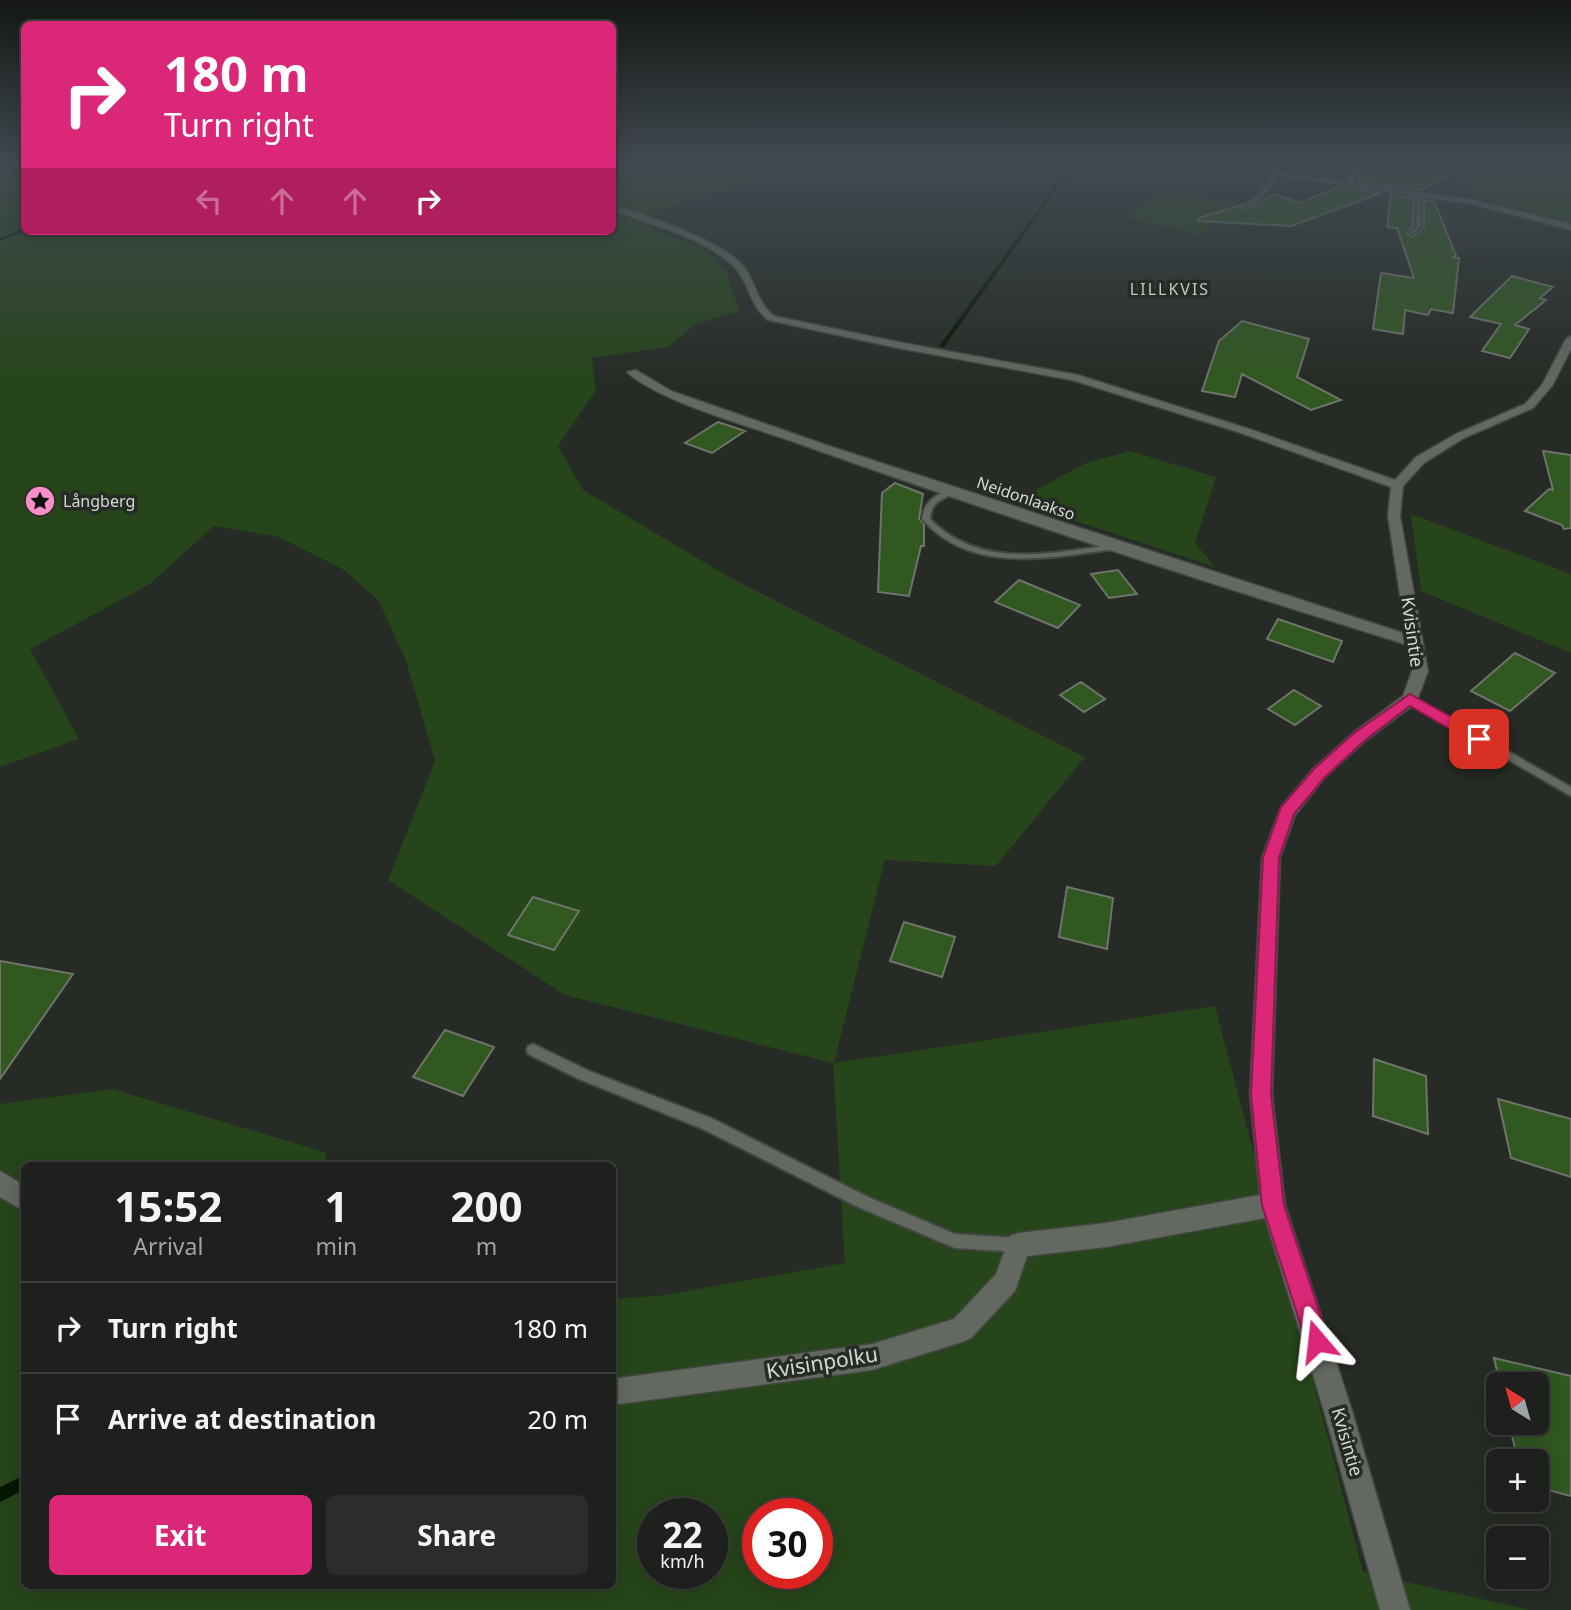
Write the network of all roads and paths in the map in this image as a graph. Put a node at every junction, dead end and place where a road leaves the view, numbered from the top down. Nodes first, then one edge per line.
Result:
1 (684, 236) edge
2 (1571, 339) edge
3 (632, 372) dead end
4 (1396, 485) junction
5 (951, 492) junction
6 (1117, 547) junction
7 (1415, 642) junction
8 (1410, 699) junction
9 (1571, 792) edge
10 (533, 1050) dead end
11 (0, 1183) edge
12 (21, 1197) edge
13 (1273, 1205) junction
14 (1019, 1245) junction
15 (616, 1391) edge
16 (1395, 1610) edge

1 - 4 street
2 - 4 street
3 - 5 street, Neidonlaakso
4 - 7 street, Kvisintie
5 - 6 street, Neidonlaakso
5 - 6 lane
6 - 7 street, Neidonlaakso
7 - 8 street, Kvisintie
8 - 9 lane
8 - 13 street, Kvisintie
10 - 14 lane
11 - 12 street
13 - 14 street
13 - 16 street, Kvisintie
14 - 15 street, Kvisinpolku

